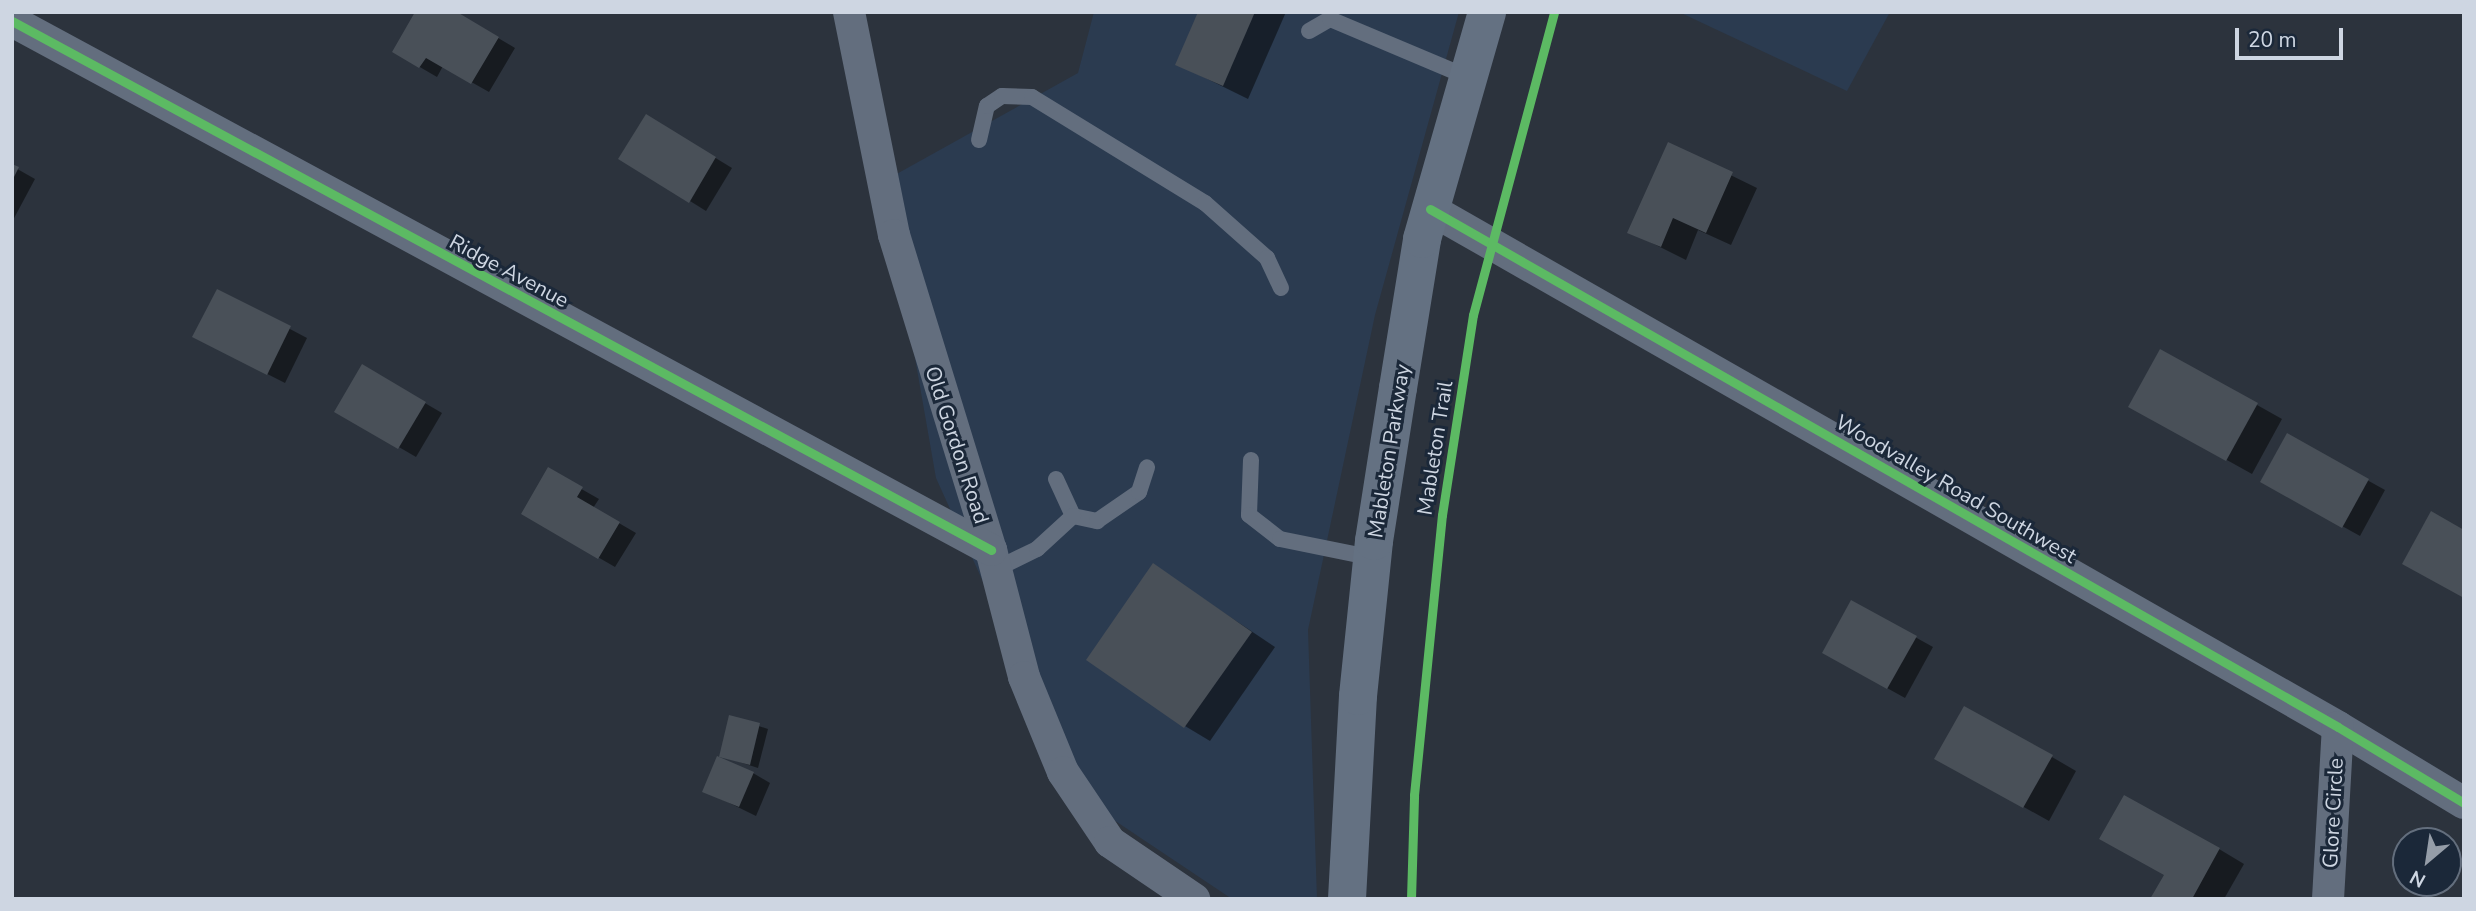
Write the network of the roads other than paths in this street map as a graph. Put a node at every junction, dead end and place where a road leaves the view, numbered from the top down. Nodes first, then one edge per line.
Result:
1 (849, 12) edge
2 (1487, 12) edge
3 (12, 21) edge
4 (1309, 31) dead end
5 (1467, 77) junction
6 (979, 140) dead end
7 (1430, 209) junction
8 (1281, 288) dead end
9 (1251, 460) dead end
10 (1147, 467) dead end
11 (1056, 480) dead end
12 (1073, 516) junction
13 (1373, 558) junction
14 (993, 559) junction
15 (2338, 727) junction
16 (2464, 803) edge
17 (1194, 899) edge
18 (1348, 899) edge
19 (2328, 899) edge

1 - 14 street, Old Gordon Road
2 - 5 main road, Mableton Parkway
3 - 14 street, Ridge Avenue
4 - 5 lane
5 - 7 main road, Mableton Parkway
6 - 8 lane
7 - 13 main road, Mableton Parkway
7 - 15 street, Woodvalley Road Southwest
9 - 13 lane
10 - 12 lane
11 - 12 lane
12 - 14 lane
13 - 18 main road, Mableton Parkway
14 - 17 street, Old Gordon Road
15 - 16 street, Woodvalley Road Southwest
15 - 19 street, Glore Circle

